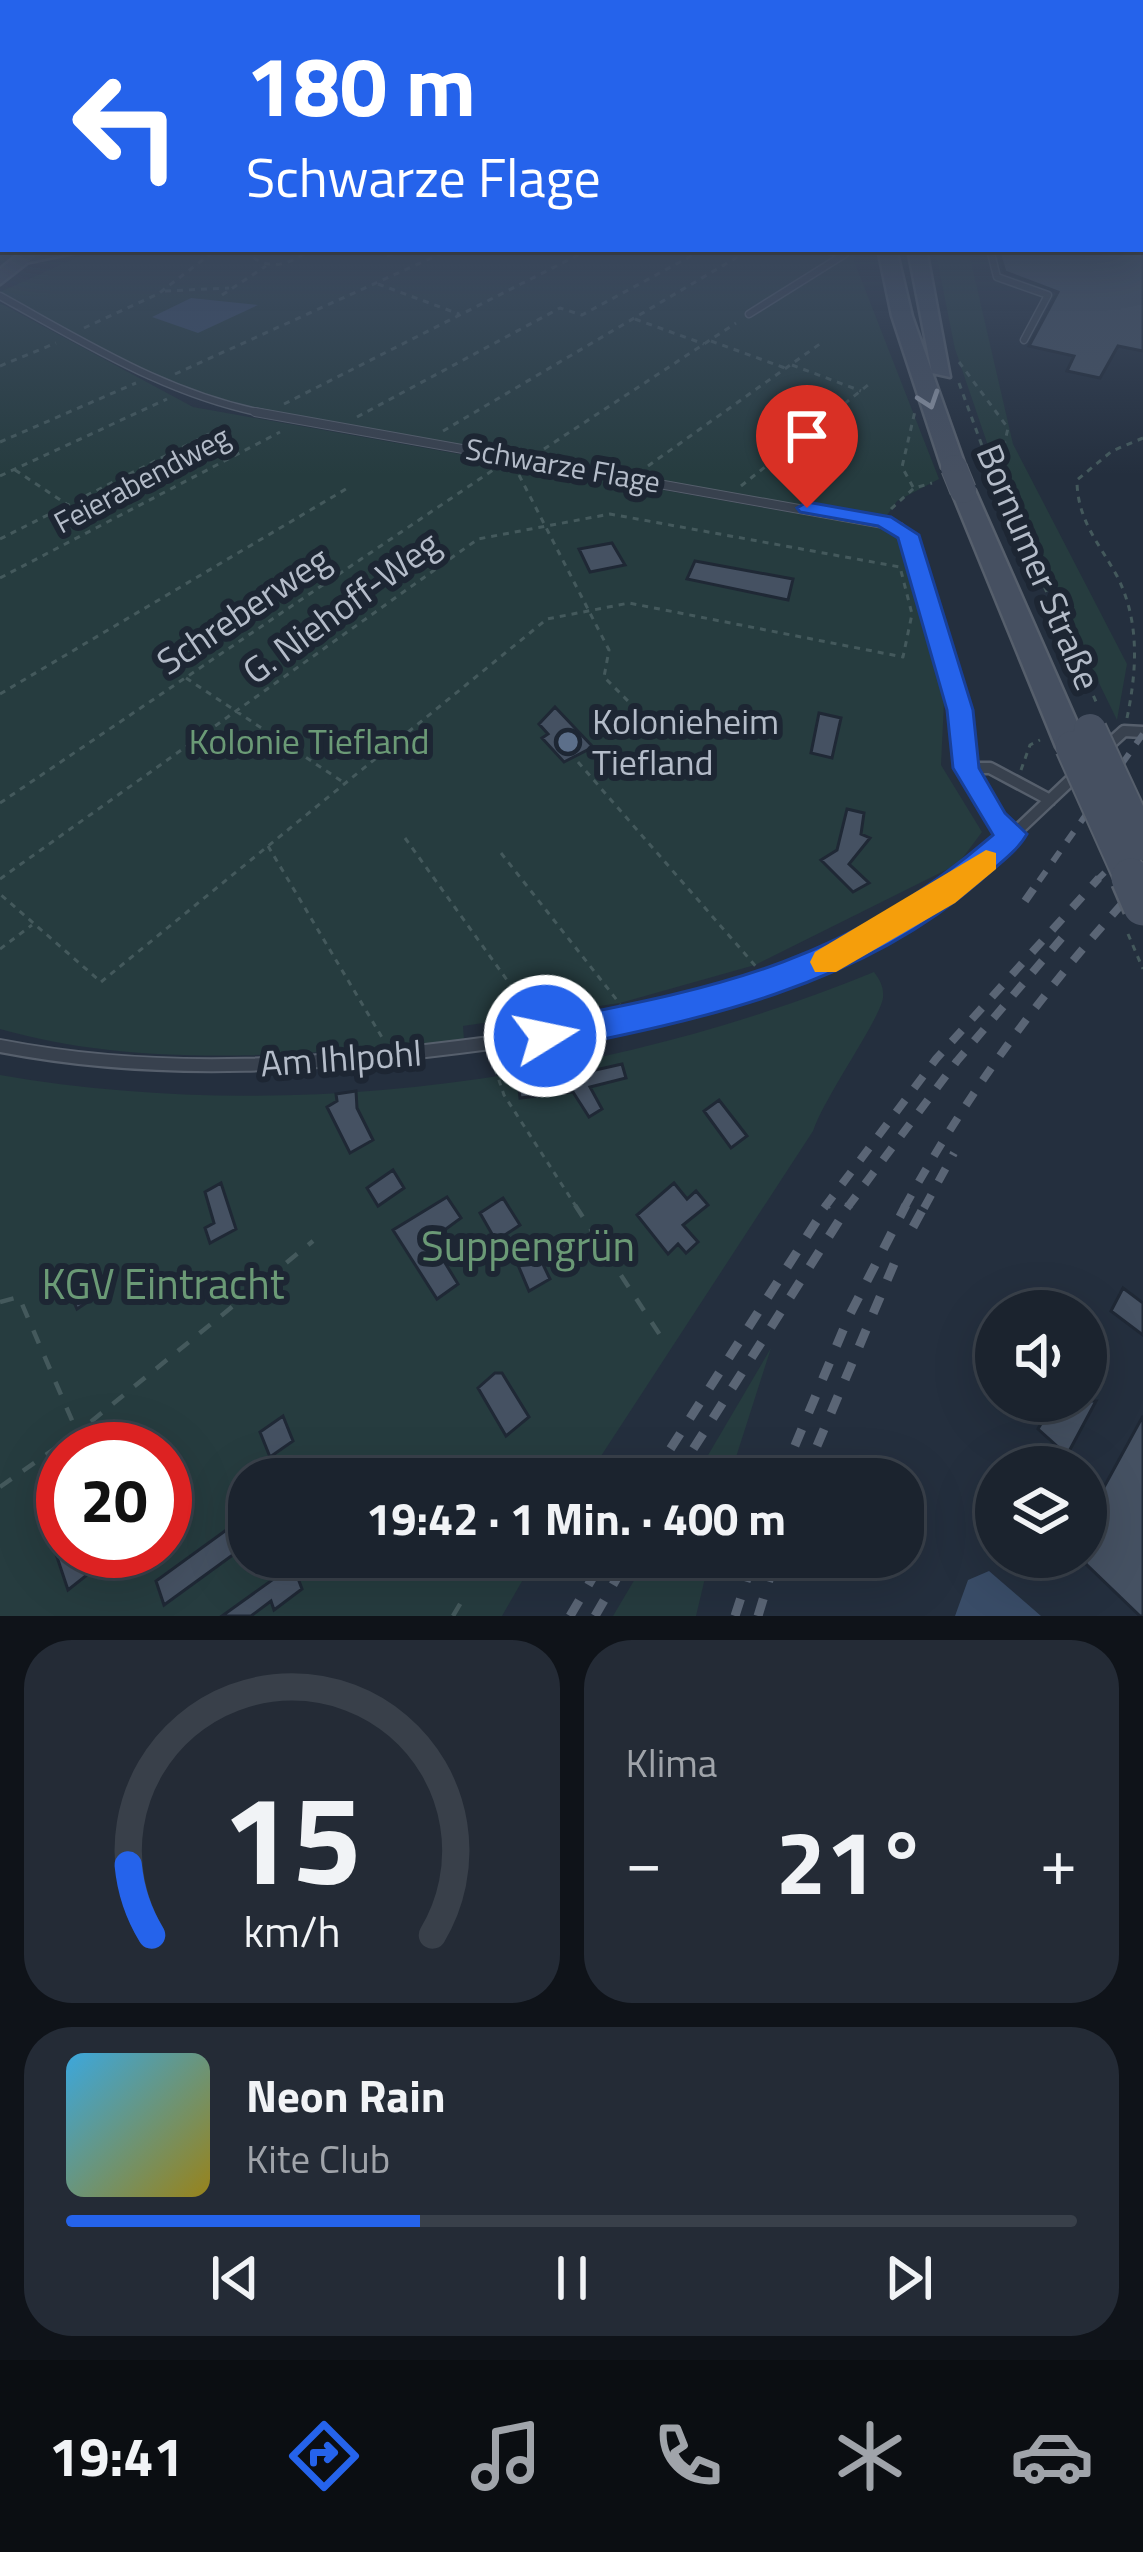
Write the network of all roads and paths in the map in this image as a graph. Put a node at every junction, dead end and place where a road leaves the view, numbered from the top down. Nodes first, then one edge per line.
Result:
1 (53, 324) edge
2 (95, 324) edge
3 (281, 324) edge
4 (439, 324) edge
5 (530, 324) edge
6 (623, 324) edge
7 (653, 324) edge
8 (733, 324) edge
9 (906, 324) edge
10 (929, 324) edge
11 (1032, 324) edge
12 (73, 335) junction
13 (1024, 340) dead end
14 (824, 341) dead end
15 (706, 342) junction
16 (790, 364) junction
17 (0, 366) edge
18 (785, 368) junction
19 (153, 380) junction
20 (868, 385) dead end
21 (861, 391) junction
22 (180, 393) junction
23 (919, 409) dead end
24 (267, 413) junction
25 (303, 420) junction
26 (340, 427) junction
27 (211, 433) dead end
28 (1143, 438) edge
29 (426, 441) junction
30 (0, 442) edge
31 (509, 460) junction
32 (527, 460) junction
33 (14, 470) junction
34 (972, 471) junction
35 (0, 476) edge
36 (632, 478) junction
37 (351, 487) dead end
38 (914, 488) junction
39 (730, 495) junction
40 (68, 505) junction
41 (884, 521) junction
42 (546, 526) junction
43 (0, 538) edge
44 (0, 578) edge
45 (589, 610) junction
46 (185, 677) junction
47 (0, 694) edge
48 (236, 712) junction
49 (642, 715) dead end
50 (1124, 731) junction
51 (1143, 732) edge
52 (1079, 734) junction
53 (578, 762) dead end
54 (966, 768) junction
55 (1018, 779) junction
56 (343, 782) junction
57 (1050, 800) junction
58 (0, 803) edge
59 (1013, 834) junction
60 (405, 838) dead end
61 (268, 844) junction
62 (1143, 844) edge
63 (501, 853) dead end
64 (0, 879) edge
65 (0, 894) edge
66 (1143, 906) edge
67 (34, 924) junction
68 (0, 949) edge
69 (770, 986) junction
70 (632, 1020) junction
71 (545, 1036) junction
72 (487, 1044) junction
73 (0, 1046) edge
74 (394, 1057) junction
75 (313, 1241) dead end
76 (0, 1302) edge
77 (660, 1335) dead end
78 (72, 1422) edge
79 (91, 1422) edge
80 (36, 1461) edge
81 (0, 1486) edge
82 (466, 1594) dead end
83 (453, 1616) edge

1 - 12 lane, Schwarze Flage
2 - 12 path
3 - 19 path
4 - 24 path
5 - 26 path
6 - 29 path
7 - 15 path
8 - 15 path
9 -> 34 main road, Bornumer Straße
10 - 34 main road, Bornumer Straße
11 - 13 lane
12 - 17 path
12 - 19 lane, Schwarze Flage
14 - 16 path
15 - 18 path
15 - 32 path
16 - 18 path
16 - 21 path
18 - 36 path
19 - 22 lane, Schwarze Flage
19 - 30 path
20 - 21 path
21 - 39 path
22 - 24 lane, Schwarze Flage
22 - 33 path
23 - 38 path
24 - 25 lane, Schwarze Flage
25 - 26 lane, Schwarze Flage
25 - 44 path, Feierabendweg
26 - 29 lane, Schwarze Flage
27 - 40 path
28 - 50 path
29 - 31 lane, Schwarze Flage
31 - 32 lane, Schwarze Flage
31 - 42 path
31 - 46 path, Schreberweg
32 - 36 lane, Schwarze Flage
33 - 35 path
33 - 40 path
34 - 34 path
34 - 38 path
34 - 52 main road, Bornumer Straße
34 - 52 path
36 - 39 lane, Schwarze Flage
37 - 47 path
38 - 41 path
39 - 41 lane, Schwarze Flage
40 - 43 path
41 - 54 lane
42 - 45 path
42 - 45 path, G. Niehoff-Weg
42 - 48 path, G. Niehoff-Weg
45 - 49 path
45 - 56 path
46 - 48 path
46 - 58 path, Schreberweg
48 - 56 path
48 - 64 path, G. Niehoff-Weg
50 - 51 lane
50 - 57 lane, Am Ihlpohl
52 - 55 path
52 - 62 main road, Bornumer Straße, bridge
52 - 66 main road, Bornumer Straße, bridge
53 - 69 path
54 - 55 lane
54 - 59 lane
55 - 57 lane
56 - 61 path
57 - 59 lane, Am Ihlpohl
59 - 69 lane, Am Ihlpohl
60 - 71 path
61 - 67 path
61 - 74 path
63 - 70 path
65 - 67 path
67 - 68 path
69 - 70 lane, Am Ihlpohl
70 - 71 lane, Am Ihlpohl
71 - 72 lane, Am Ihlpohl
72 - 74 lane, Am Ihlpohl
72 - 77 path
73 - 74 lane, Am Ihlpohl
75 - 79 path
76 - 78 path
80 - 81 path
82 - 83 path

